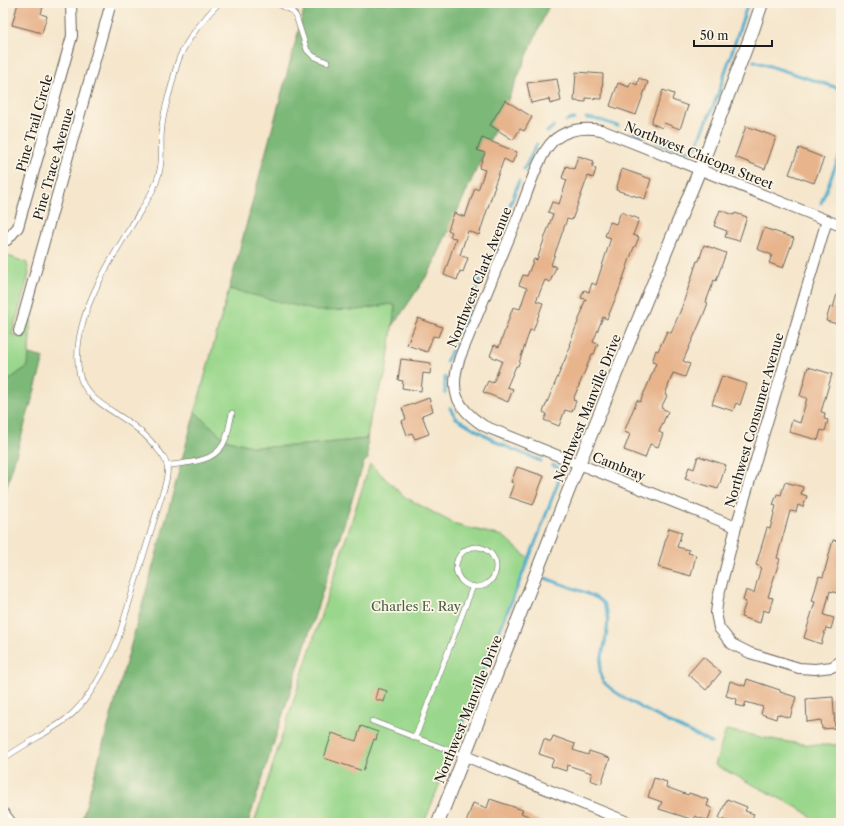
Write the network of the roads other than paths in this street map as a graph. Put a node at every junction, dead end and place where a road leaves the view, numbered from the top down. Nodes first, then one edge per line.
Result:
1 (71, 3) edge
2 (111, 3) edge
3 (219, 3) edge
4 (276, 3) edge
5 (762, 3) edge
6 (327, 62) dead end
7 (548, 146) joint
8 (700, 169) junction
9 (827, 220) junction
10 (841, 226) edge
11 (3, 241) edge
12 (19, 331) dead end
13 (232, 413) dead end
14 (472, 418) joint
15 (579, 464) junction
16 (167, 466) junction
17 (736, 526) junction
18 (473, 586) junction
19 (841, 661) edge
20 (372, 721) dead end
21 (415, 738) junction
22 (465, 756) junction
23 (3, 759) edge
24 (3, 814) edge
25 (10, 823) edge
26 (438, 823) edge
27 (630, 823) edge

1 - 11 street, Pine Trail Circle
2 - 12 street, Pine Trace Avenue
3 - 16 lane
4 - 6 lane
5 - 8 street, Northwest Manville Drive
7 - 8 street, Northwest Chicopa Street
7 - 14 street, Northwest Clark Avenue
8 - 9 street, Northwest Chicopa Street
8 - 15 street, Northwest Manville Drive
9 - 10 street, Northwest Chicopa Street
9 - 17 street, Northwest Consumer Avenue
13 - 16 lane
14 - 15 street, Cambray
15 - 17 street, Cambray
15 - 22 street, Northwest Manville Drive
16 - 23 lane
17 - 19 street, Northwest Consumer Avenue
18 - 18 lane
18 - 21 lane
20 - 21 lane
21 - 22 lane
22 - 26 street, Northwest Manville Drive
22 - 27 street
24 - 25 street

